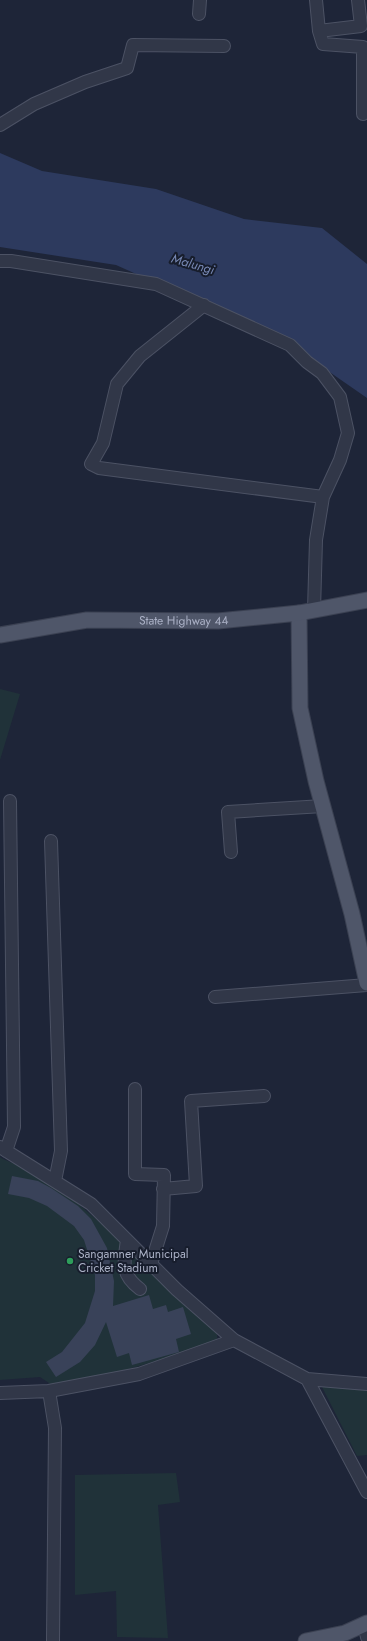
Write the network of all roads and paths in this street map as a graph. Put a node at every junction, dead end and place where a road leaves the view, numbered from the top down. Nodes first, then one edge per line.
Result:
1 (200, 0) edge
2 (316, 0) edge
3 (358, 0) edge
4 (199, 14) dead end
5 (319, 31) junction
6 (224, 46) dead end
7 (363, 114) dead end
8 (0, 124) edge
9 (0, 261) edge
10 (204, 306) junction
11 (324, 496) junction
12 (365, 601) edge
13 (314, 610) junction
14 (299, 613) junction
15 (0, 635) edge
16 (10, 801) dead end
17 (322, 806) junction
18 (51, 841) dead end
19 (231, 852) dead end
20 (367, 984) edge
21 (214, 997) dead end
22 (135, 1089) dead end
23 (264, 1096) dead end
24 (3, 1149) edge
25 (55, 1181) junction
26 (163, 1189) junction
27 (127, 1240) junction
28 (151, 1264) junction
29 (140, 1289) dead end
30 (234, 1340) junction
31 (307, 1379) junction
32 (367, 1384) edge
33 (49, 1391) junction
34 (0, 1393) edge
35 (367, 1492) edge
36 (366, 1628) edge
37 (331, 1638) edge
38 (53, 1641) edge
39 (306, 1641) edge

1 - 4 street
2 - 5 street
3 - 5 street
5 - 7 street
6 - 8 street
9 - 10 street
10 - 11 street
10 - 11 street
11 - 13 street
12 - 13 main road, State Highway 44
13 - 14 main road, State Highway 44
14 - 15 main road, State Highway 44
14 - 17 main road
16 - 24 street
17 - 19 street
17 - 20 main road
18 - 25 street
20 - 21 street
22 - 26 street
23 - 26 street
24 - 25 street
25 - 27 street
26 - 28 street
27 - 28 street
27 - 29 street
28 - 30 street
30 - 31 street
30 - 33 street
31 - 32 street
31 - 35 street
33 - 34 street
33 - 38 street
36 - 37 main road
37 - 39 main road

